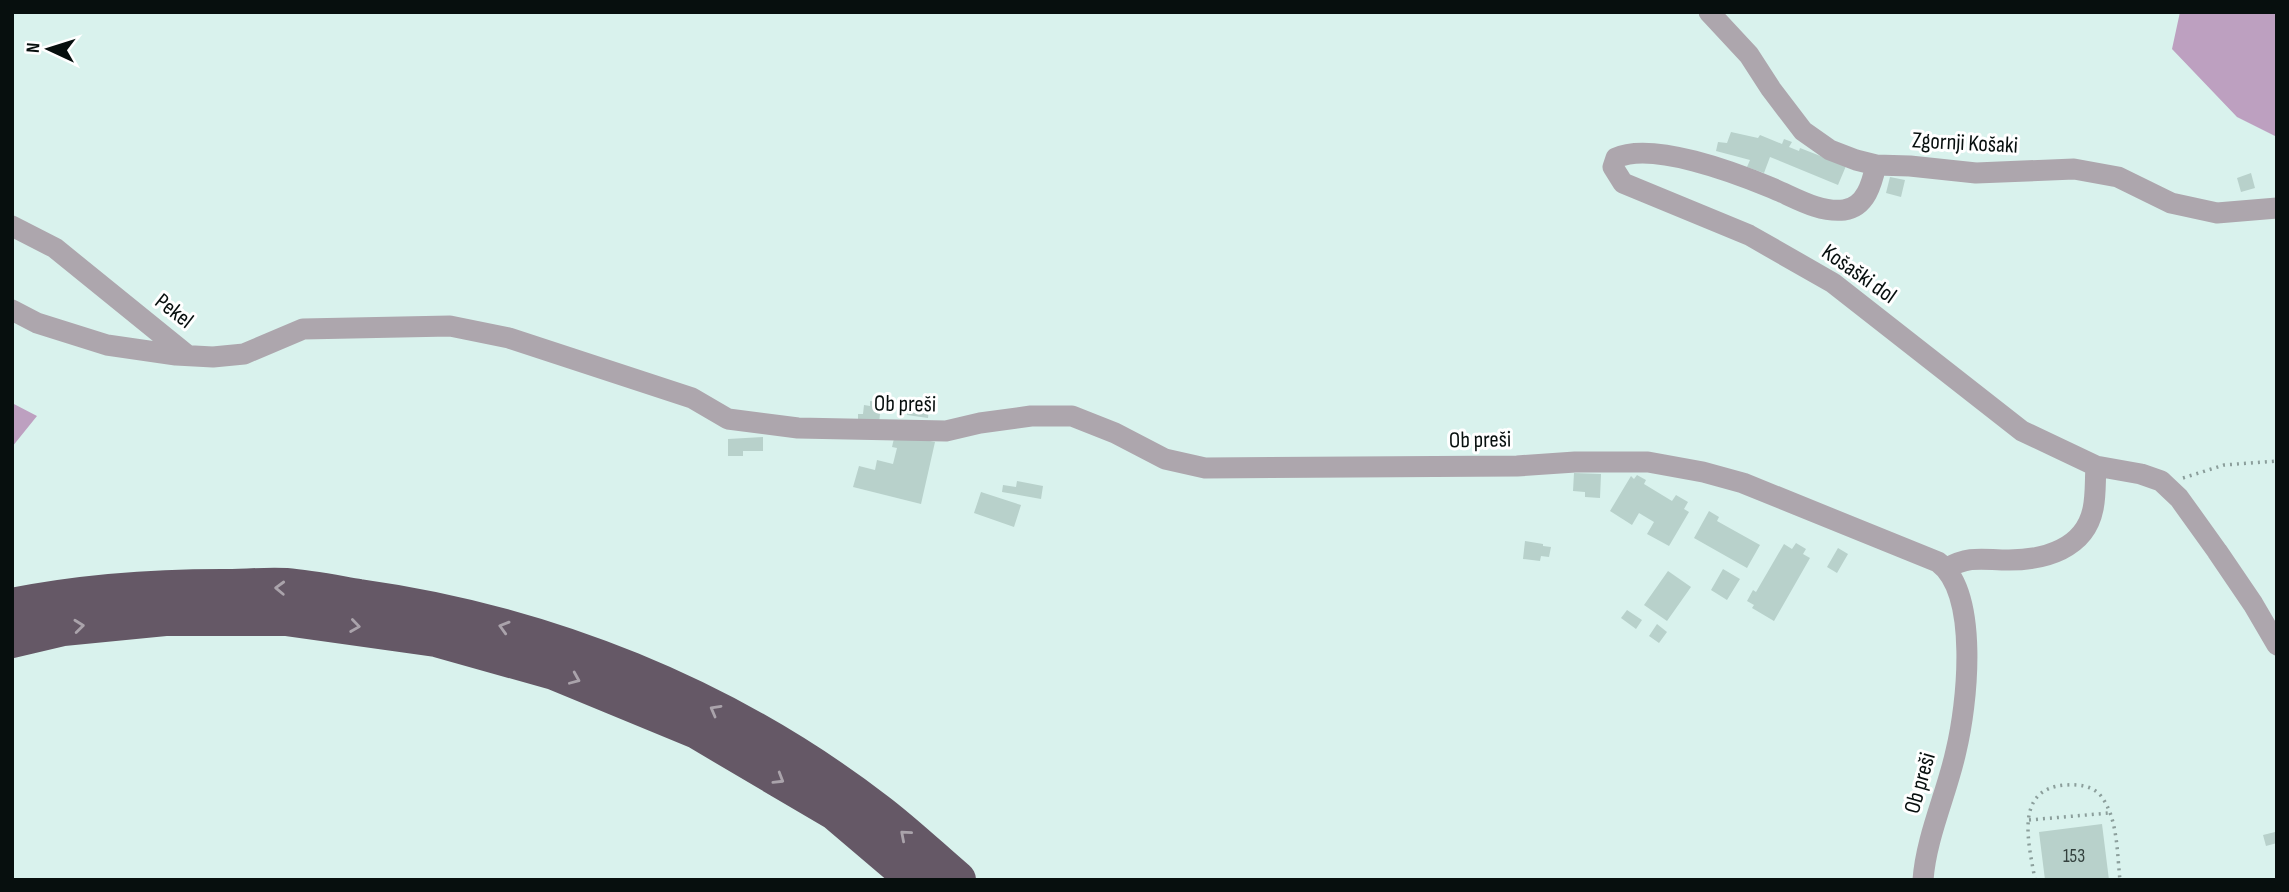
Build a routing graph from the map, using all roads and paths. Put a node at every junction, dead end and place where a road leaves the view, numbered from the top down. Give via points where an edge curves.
1 (1709, 12) edge
2 (1876, 165) junction
3 (2277, 208) edge
4 (12, 226) edge
5 (12, 310) edge
6 (188, 356) junction
7 (2277, 461) edge
8 (2096, 466) junction
9 (2165, 484) junction
10 (1947, 568) junction
11 (12, 607) edge
12 (12, 639) edge
13 (2277, 646) edge
14 (2109, 813) junction
15 (2029, 820) junction
16 (916, 880) edge
17 (957, 880) edge
18 (1923, 880) edge
19 (2035, 880) edge
20 (2120, 880) edge

1 - 2 street, Zgornji Košaki via 1749,55 1803,131 1830,150
2 - 3 street, Zgornji Košaki via 1976,173 2074,169 2118,177 2171,203 2217,214
2 - 8 street, Košaški dol via 1863,200 1845,210 1815,207 1749,179 1656,154 1628,152 1616,158 1613,167 1623,183 1749,235 1833,283 2022,431
4 - 6 street, Pekel via 55,248
5 - 6 street, Pekel via 37,323 107,345
6 - 10 street, Ob preši via 244,354 303,330 450,326 509,338 692,398 728,419 798,428 946,431 1031,416 1072,416 1165,459 1205,468 1648,462 1743,483
7 - 9 path via 2224,465
8 - 9 street, Košaški dol via 2141,474
8 - 10 street via 2093,511 2084,531 2069,546 2032,559 1963,559
9 - 13 street, Košaški dol via 2217,551
10 - 18 street, Ob preši via 1960,594 1967,670 1957,750
17 -> 11 highway via 877,811 803,761 710,707 564,644 413,606 286,587 163,588 59,597
12 -> 16 highway via 63,628 165,617 286,617 436,638 554,671 696,730 836,812
14 - 15 path
14 - 15 path via 2101,796 2088,786 2066,785 2043,790 2032,804
14 - 20 path
15 - 19 path

